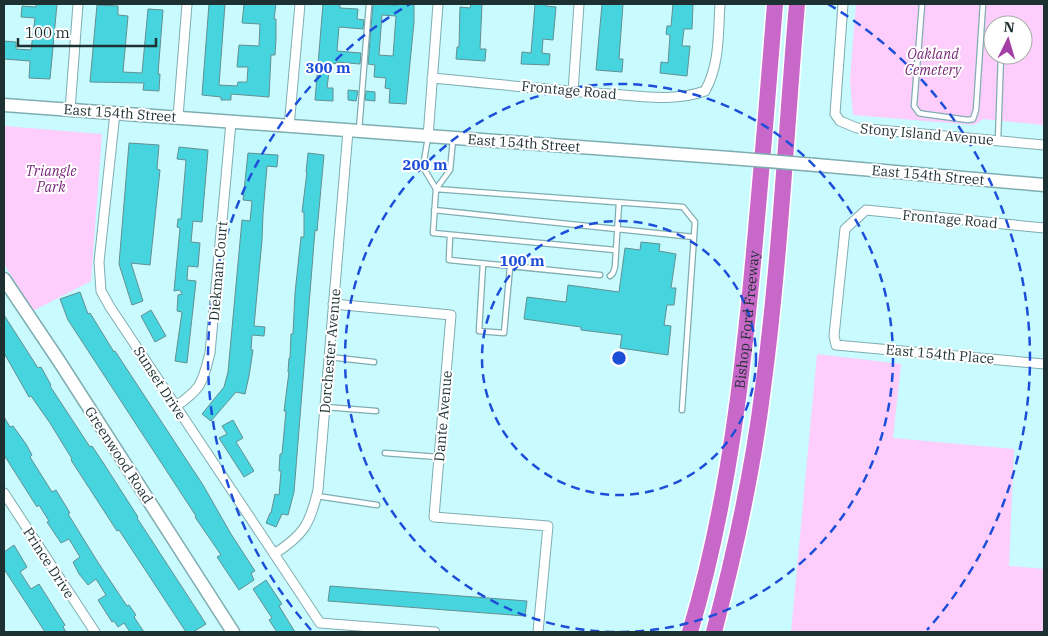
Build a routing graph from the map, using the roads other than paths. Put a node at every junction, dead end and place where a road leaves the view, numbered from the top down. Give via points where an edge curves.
1 (78, 4) edge
2 (187, 4) edge
3 (300, 4) edge
4 (369, 4) edge
5 (438, 4) edge
6 (580, 4) edge
7 (720, 4) edge
8 (775, 4) edge
9 (797, 4) edge
10 (843, 4) edge
11 (922, 4) edge
12 (983, 4) edge
13 (1001, 65) edge
14 (432, 78) junction
15 (573, 92) junction
16 (4, 105) edge
17 (70, 110) junction
18 (115, 113) junction
19 (178, 117) junction
20 (231, 122) junction
21 (290, 127) junction
22 (354, 131) junction
23 (428, 136) junction
24 (453, 138) junction
25 (998, 140) junction
26 (1044, 145) edge
27 (1044, 185) edge
28 (436, 189) junction
29 (618, 202) junction
30 (434, 210) junction
31 (1044, 228) edge
32 (616, 229) junction
33 (450, 235) junction
34 (694, 237) junction
35 (615, 250) junction
36 (482, 264) junction
37 (510, 267) junction
38 (600, 275) dead end
39 (610, 276) dead end
40 (4, 279) edge
41 (334, 304) junction
42 (836, 345) joint
43 (329, 357) junction
44 (374, 362) dead end
45 (1044, 364) edge
46 (176, 407) junction
47 (325, 407) junction
48 (682, 410) dead end
49 (376, 411) dead end
50 (385, 452) dead end
51 (439, 458) junction
52 (4, 493) edge
53 (316, 496) junction
54 (377, 505) dead end
55 (274, 554) junction
56 (95, 632) edge
57 (232, 632) edge
58 (435, 632) edge
59 (538, 632) edge
60 (690, 632) edge
61 (714, 632) edge

1 - 17 street
2 - 19 street
3 - 21 street
4 - 22 lane
5 - 14 street
6 - 15 street
7 - 15 street, Frontage Road via 717,57 705,91 671,98
8 - 60 highway, Bishop Ford Freeway via 740,384 709,560
9 - 61 highway, Bishop Ford Freeway via 763,389 744,507
10 - 25 street, Stony Island Avenue via 834,114 840,121 856,128
11 - 12 lane via 914,106 919,113 968,120 973,119 976,110
13 - 25 lane
14 - 15 street, Frontage Road
14 - 23 street
16 - 17 street, East 154th Street
17 - 18 street, East 154th Street
18 - 19 street, East 154th Street
18 - 46 street, Sunset Drive via 99,262 101,291
19 - 20 street, East 154th Street
20 - 21 street, East 154th Street
20 - 46 street, Diekman Court via 210,353 203,380 193,395
21 - 22 street, East 154th Street
22 - 23 street, East 154th Street
22 - 41 street, Dorchester Avenue
23 - 24 street, East 154th Street
23 - 28 lane via 423,167
24 - 27 street, East 154th Street, bridge
24 - 28 lane via 450,170
25 - 26 street, Stony Island Avenue
28 - 29 lane
28 - 30 lane
29 - 32 lane
29 - 34 lane via 683,206 695,222
30 - 32 lane
30 - 33 lane via 433,233
31 - 42 street, Frontage Road via 866,210 845,229 834,336
32 - 34 lane
32 - 35 lane
33 - 35 lane
33 - 36 lane via 449,260
34 - 48 lane
35 - 39 lane via 615,267
36 - 37 lane
36 - 37 lane via 479,331 504,333
37 - 38 lane
40 - 57 street, Greenwood Road
41 - 43 street, Dorchester Avenue
41 - 51 street, Dante Avenue via 451,314
42 - 45 street, East 154th Place
43 - 44 lane
43 - 47 street, Dorchester Avenue
46 - 55 street, Sunset Drive
47 - 49 lane
47 - 53 street, Dorchester Avenue
50 - 51 lane
51 - 59 street, Dante Avenue via 434,517 548,526
52 - 56 street, Prince Drive
53 - 54 lane
53 - 55 street, Dorchester Avenue via 309,522 293,542
55 - 58 street, Sunset Drive via 320,623

